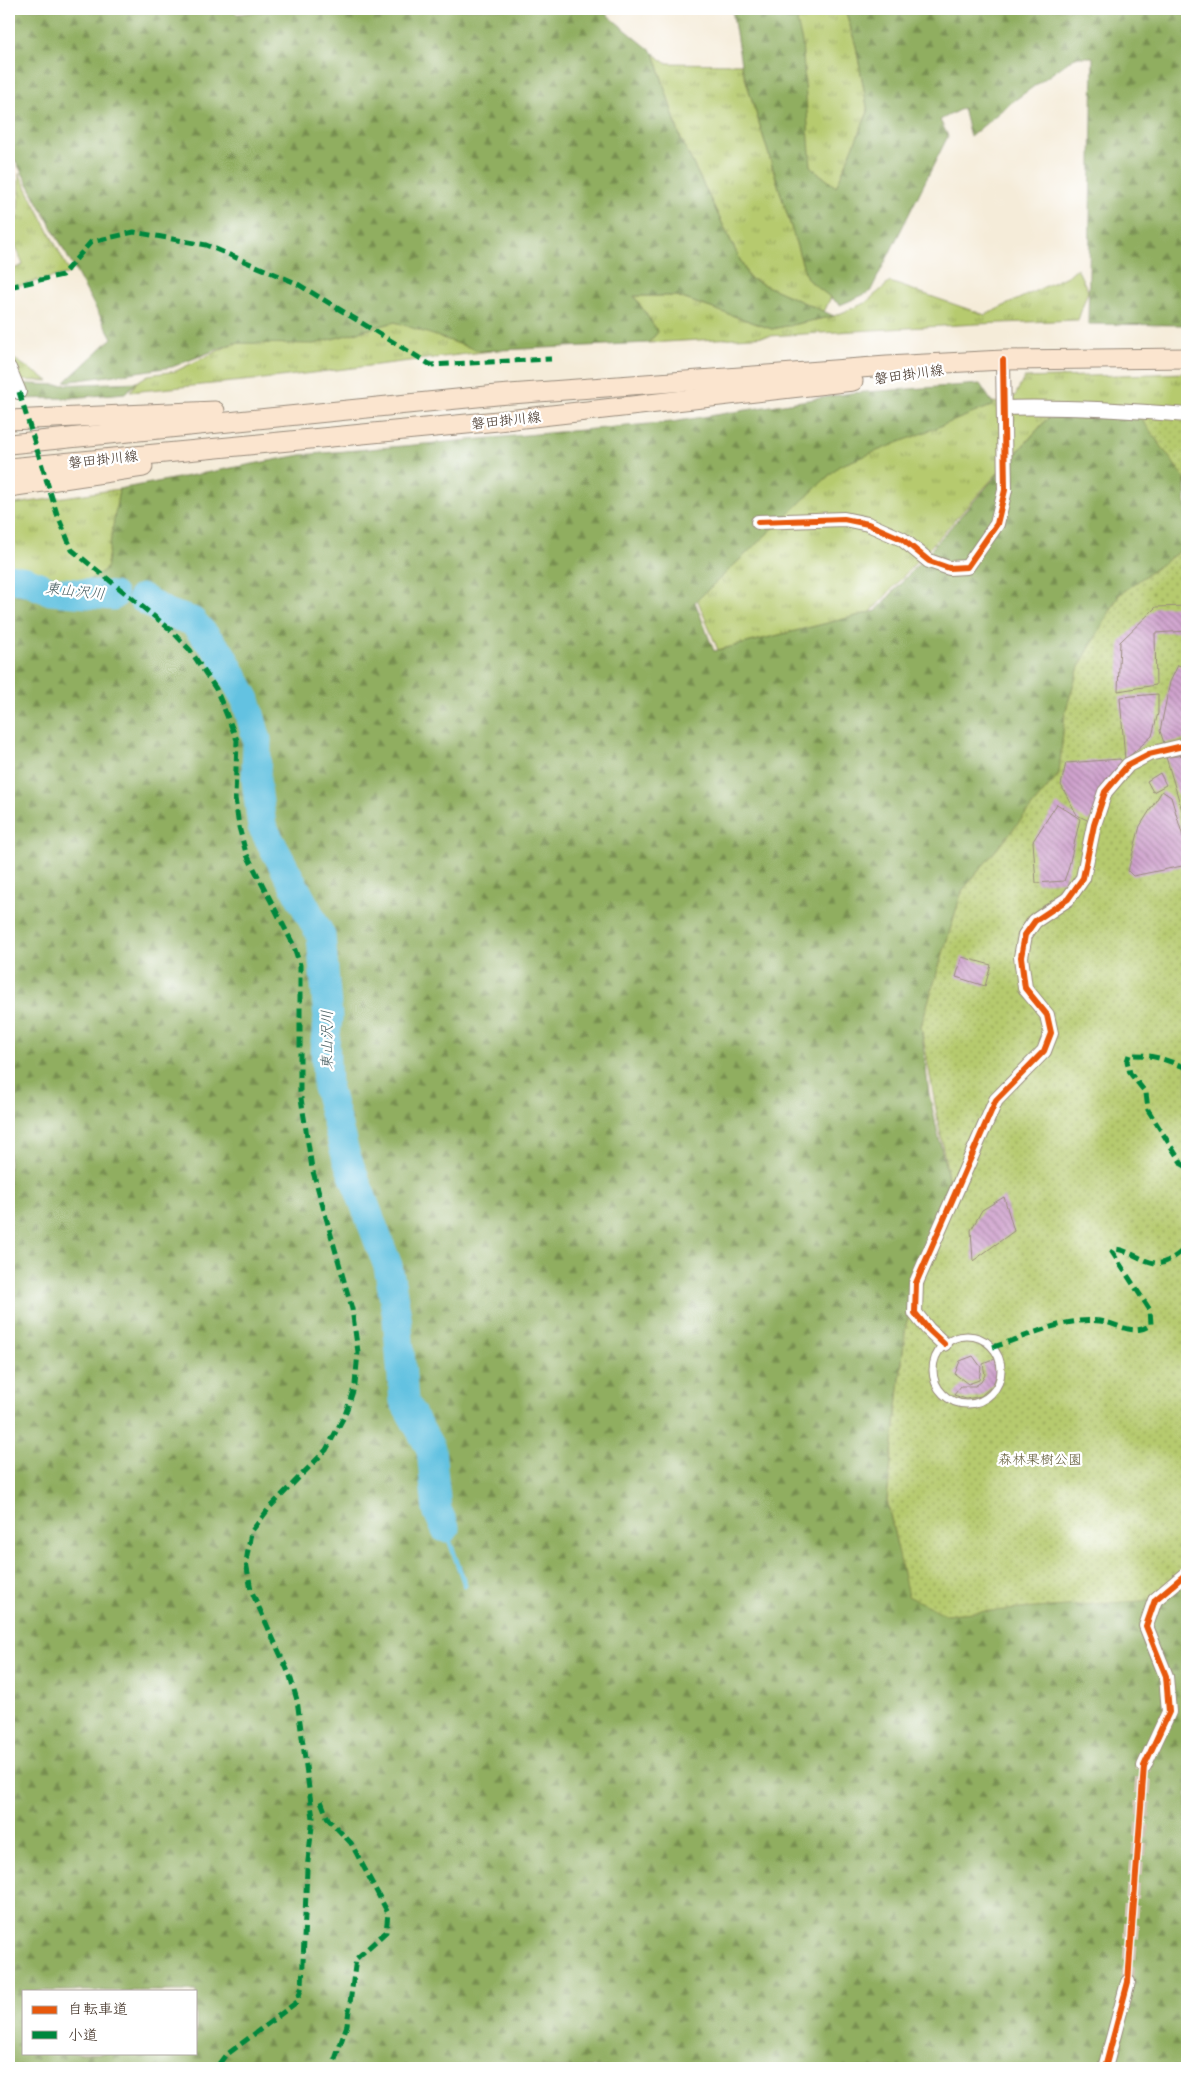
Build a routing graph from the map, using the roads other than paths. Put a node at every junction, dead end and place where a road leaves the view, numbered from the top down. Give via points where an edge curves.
1 (1187, 358) edge
2 (1002, 360) junction
3 (9, 368) edge
4 (19, 392) dead end
5 (497, 395) junction
6 (1004, 408) junction
7 (1187, 415) edge
8 (9, 420) edge
9 (294, 440) junction
10 (9, 444) edge
11 (9, 468) edge
12 (9, 487) edge
13 (758, 522) dead end
14 (1187, 745) edge
15 (944, 1344) junction
16 (1187, 1573) edge
17 (1144, 1766) tunnel mouth
18 (1128, 1982) tunnel mouth
19 (1105, 2068) edge

1 - 2 main road, 磐田掛川線
2 - 5 main road, 磐田掛川線
2 - 6 street
2 - 9 main road, 磐田掛川線 via 889,377 498,421
3 - 4 street
5 - 8 main road via 399,395 142,416
5 - 10 main road, 磐田掛川線
6 - 7 street via 1105,408
6 - 13 street via 1005,490 998,524 967,567 948,568 929,561 902,539 852,520 821,518
9 - 11 main road, 磐田掛川線
9 - 12 main road via 179,462
14 - 15 street via 1149,754 1128,766 1111,785 1094,825 1083,878 1068,899 1034,921 1025,935 1022,957 1025,988 1047,1015 1050,1033 1044,1052 996,1100 916,1283 915,1313
15 - 15 lane via 932,1367 934,1380 941,1392 964,1404 977,1402 989,1395 1001,1372 993,1347 982,1339 969,1336 956,1337
16 - 17 street via 1156,1600 1146,1626 1166,1676 1169,1712
18 - 19 street

